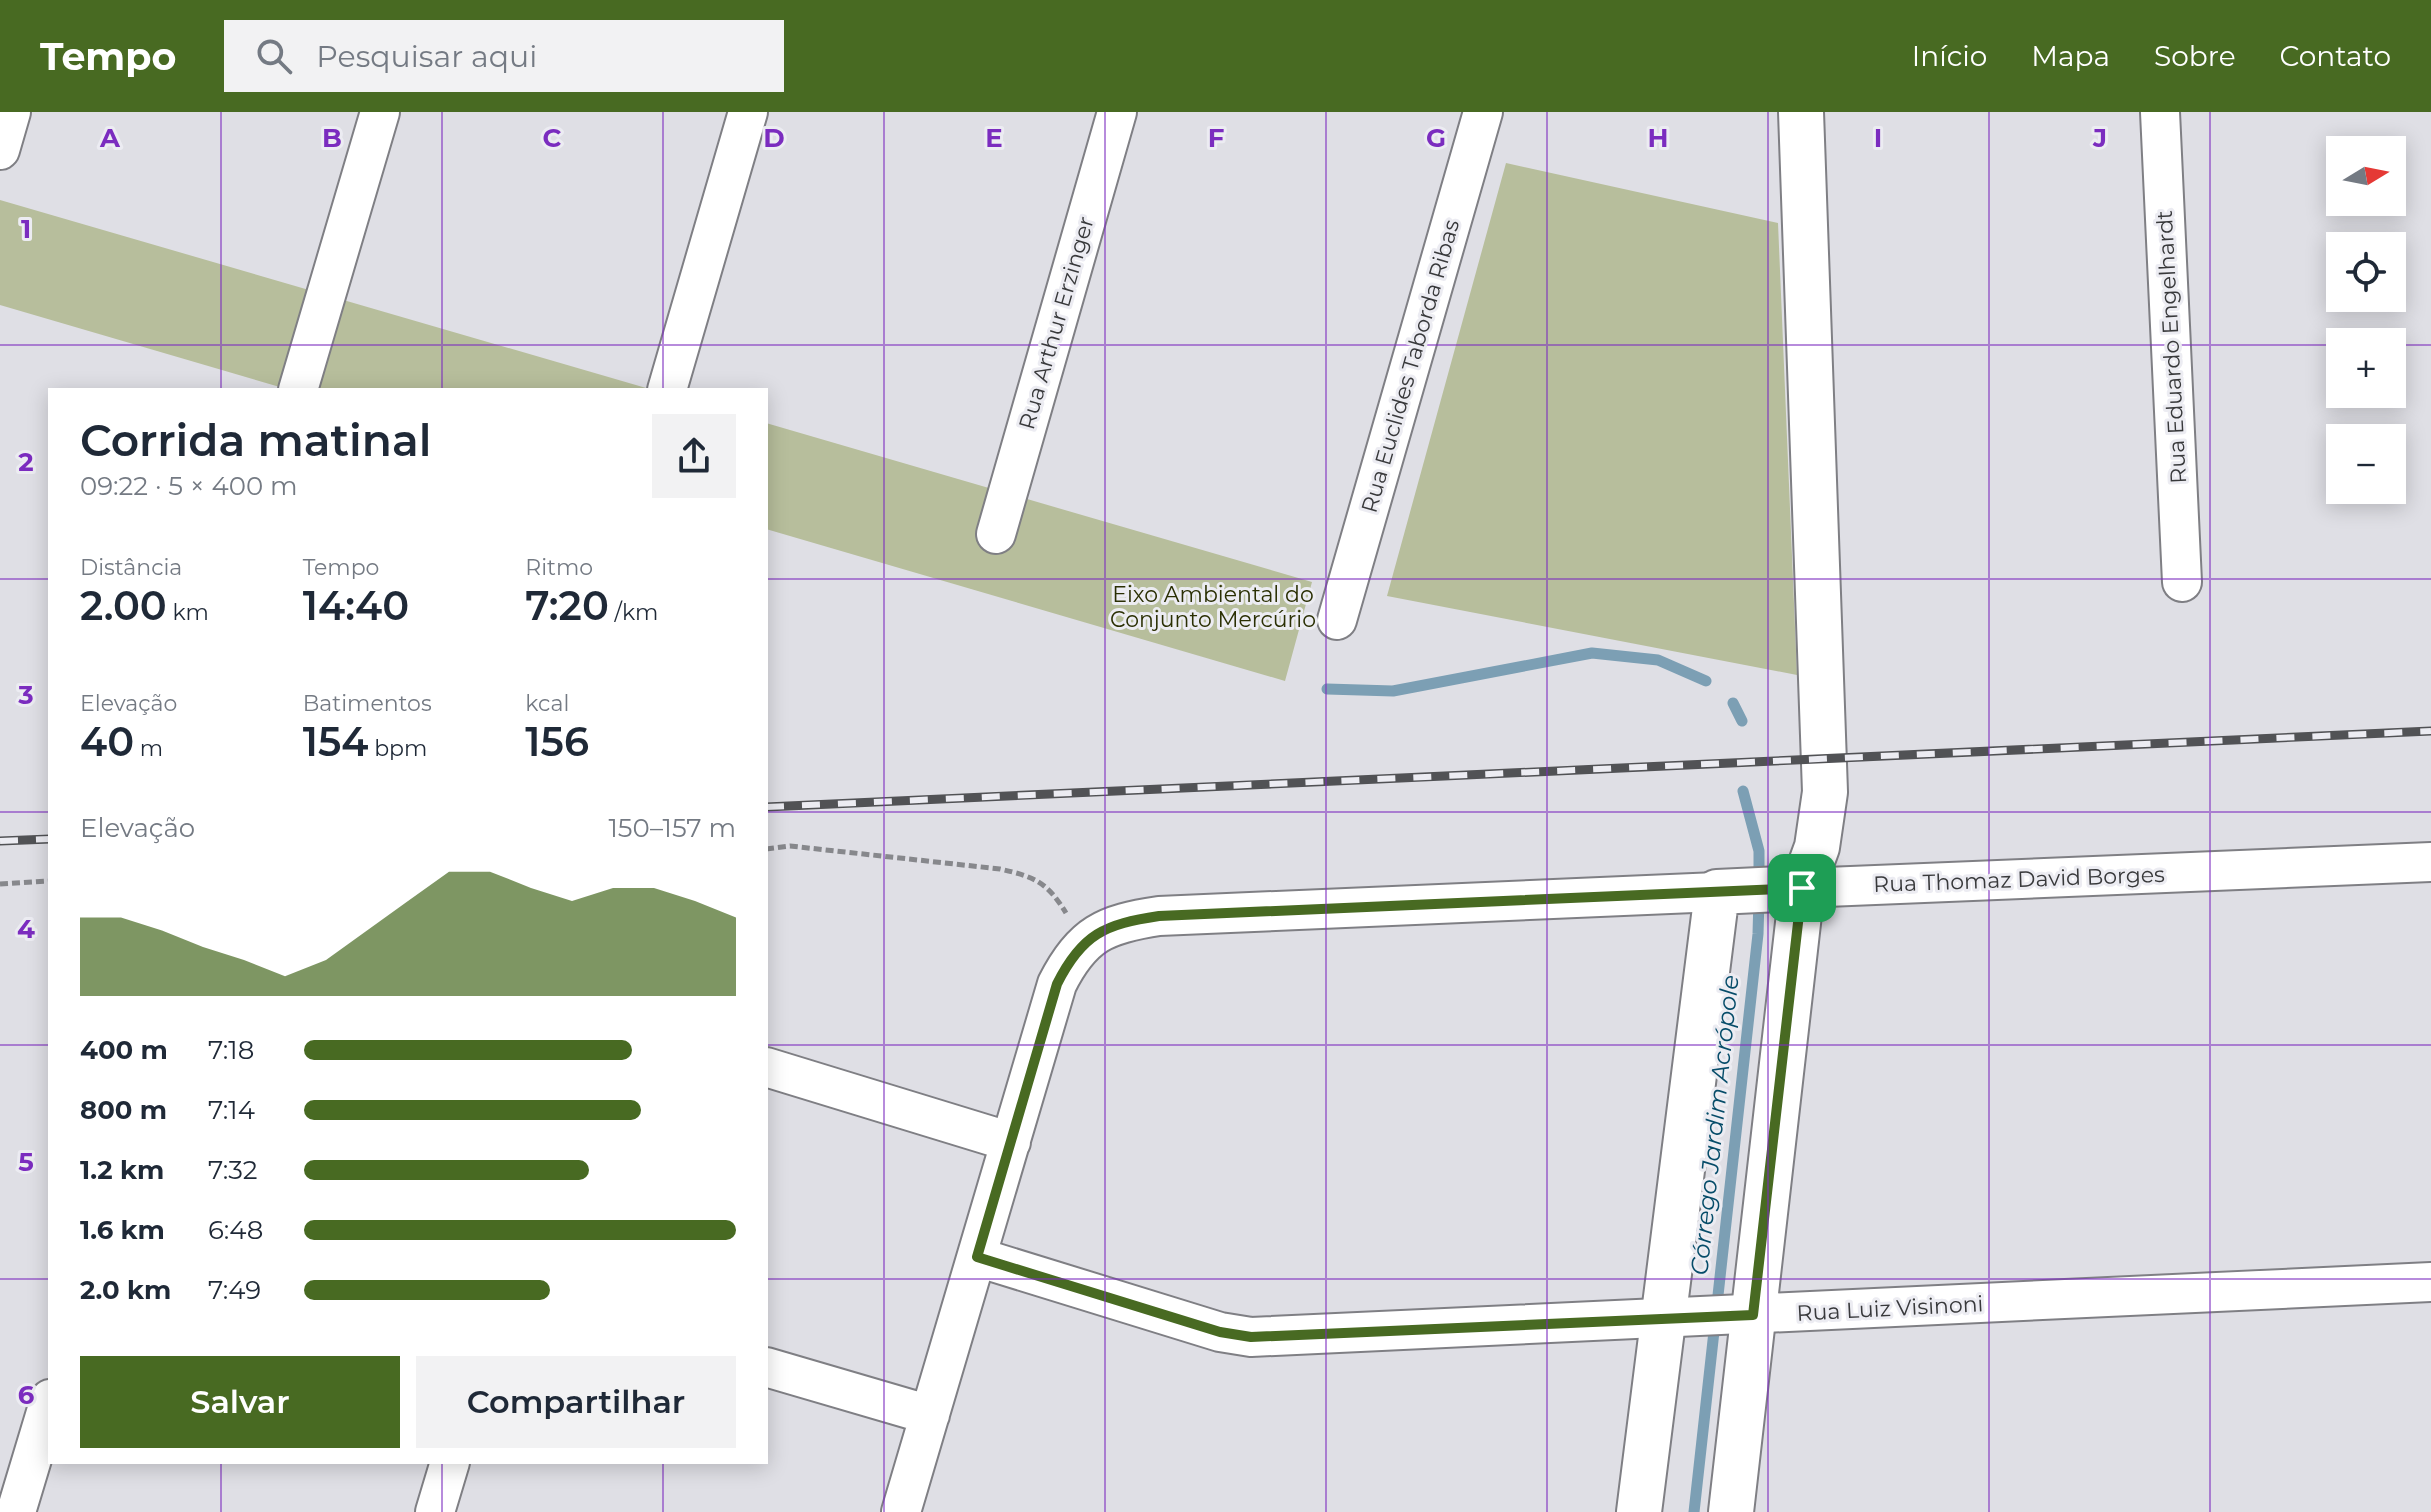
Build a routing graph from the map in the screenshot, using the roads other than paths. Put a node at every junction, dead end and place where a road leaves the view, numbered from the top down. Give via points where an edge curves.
1 (11, 112) edge
2 (380, 112) edge
3 (748, 112) edge
4 (1117, 112) edge
5 (1483, 112) edge
6 (1801, 112) edge
7 (2160, 112) edge
8 (0, 150) edge
9 (299, 388) edge
10 (668, 388) edge
11 (996, 534) dead end
12 (2182, 582) dead end
13 (1337, 620) dead end
14 (2431, 862) edge
15 (1802, 888) junction
16 (1717, 892) junction
17 (768, 1068) edge
18 (1011, 1142) junction
19 (977, 1257) junction
20 (2431, 1282) edge
21 (1753, 1315) junction
22 (1664, 1319) junction
23 (768, 1368) edge
24 (48, 1406) edge
25 (930, 1415) junction
26 (449, 1464) edge
27 (16, 1512) edge
28 (435, 1512) edge
29 (901, 1512) edge
30 (1639, 1512) edge
31 (1731, 1512) edge

1 - 8 street
2 - 9 street
3 - 10 street
4 - 11 street, Rua Arthur Erzinger
5 - 13 street, Rua Euclides Taborda Ribas
6 - 15 street via 1825,759 1817,847
7 - 12 street, Rua Eduardo Engelhardt
14 - 15 street, Rua Thomaz David Borges
15 - 16 street, Rua Thomaz David Borges
15 - 21 street
16 - 18 street, Rua Thomaz David Borges via 1128,920 1084,942 1069,960 1057,984
16 - 22 street
17 - 18 street
18 - 19 street
19 - 22 street, Rua Luiz Visinoni via 1251,1337
19 - 25 street
20 - 21 street, Rua Luiz Visinoni
21 - 22 street, Rua Luiz Visinoni
21 - 31 street
22 - 30 street
23 - 25 street
24 - 27 street
25 - 29 street
26 - 28 street

